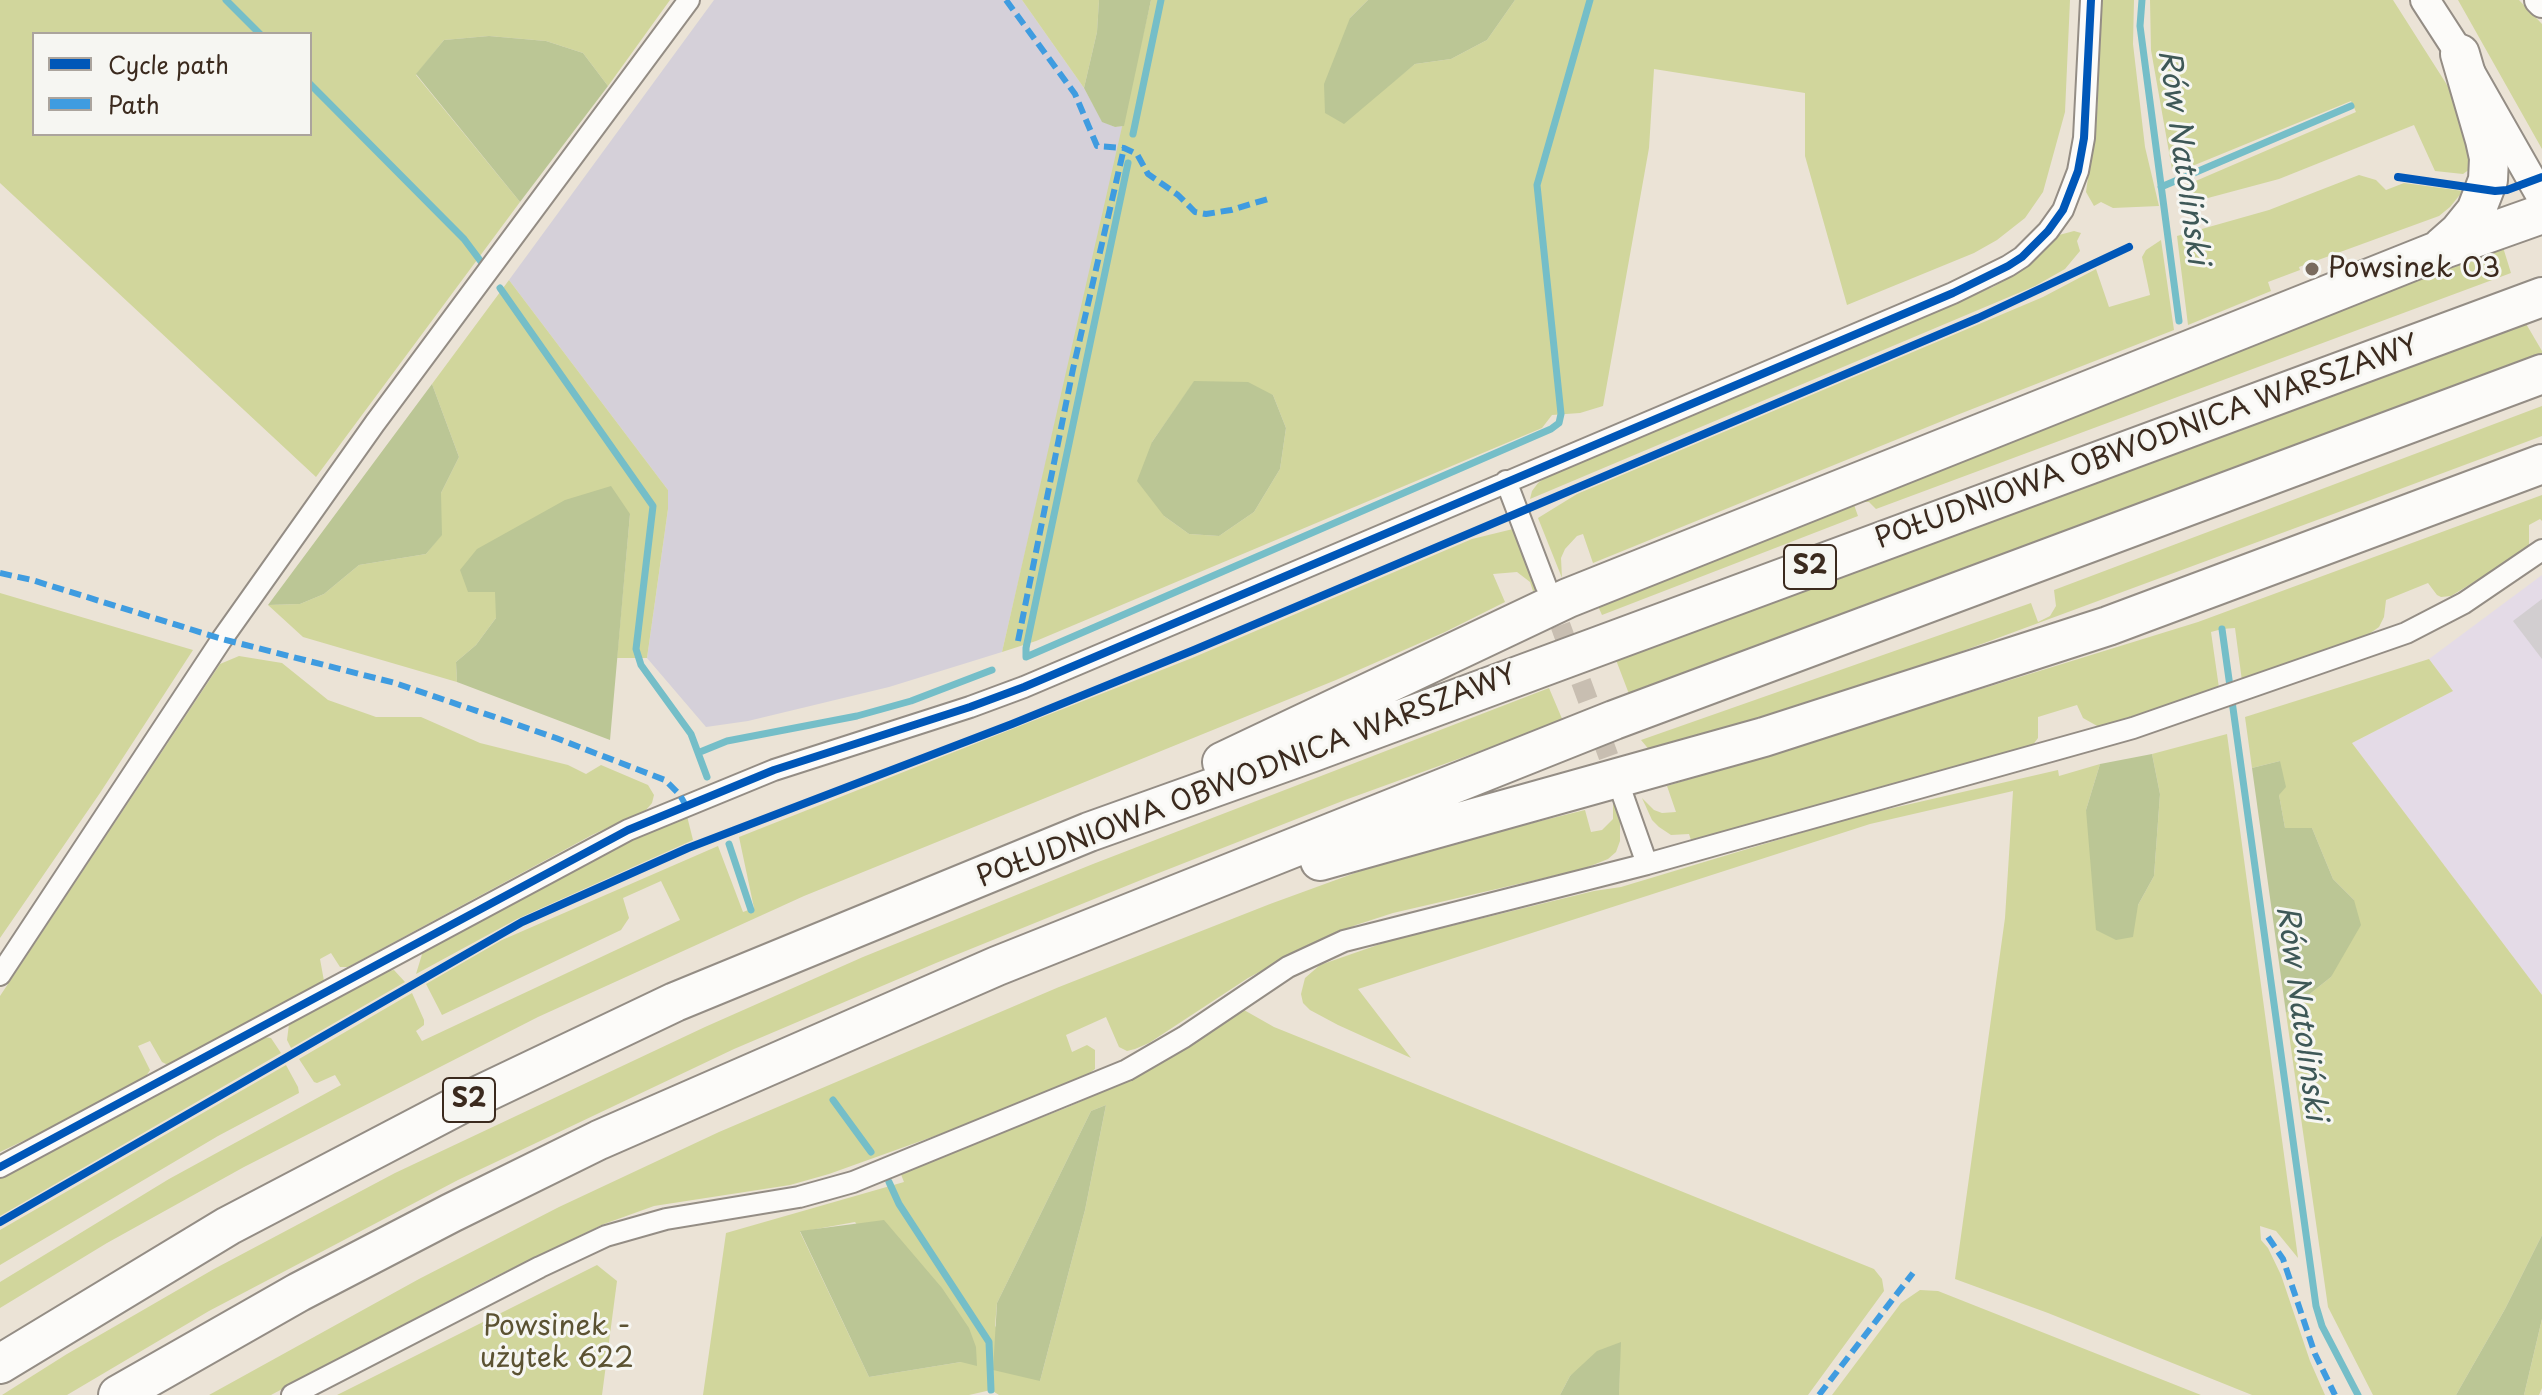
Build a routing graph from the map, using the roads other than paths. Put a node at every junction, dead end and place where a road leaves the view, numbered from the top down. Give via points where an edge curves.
1 (689, 0) edge
2 (2091, 0) edge
3 (2425, 0) edge
4 (2460, 54) junction
5 (2542, 198) edge
6 (2542, 214) edge
7 (2435, 252) junction
8 (2536, 299) edge
9 (2542, 374) edge
10 (2542, 464) edge
11 (1506, 481) junction
12 (2542, 550) edge
13 (1546, 586) tunnel mouth
14 (1623, 796) tunnel mouth
15 (1089, 832) junction
16 (1647, 864) junction
17 (1147, 906) junction
18 (0, 975) edge
19 (0, 1167) edge
20 (0, 1364) edge
21 (118, 1395) edge
22 (292, 1395) edge

1 - 18 street via 222,639
2 - 11 street via 2078,171 2063,210 2022,257 1953,293
3 - 4 main road
4 - 5 main road
4 - 7 highway via 2485,140 2488,180 2476,211
6 - 7 highway
7 - 15 highway via 1568,598 1219,764
8 - 15 highway, POŁUDNIOWA OBWODNICA WARSZAWY / S2
9 - 17 highway via 1614,720
10 - 17 highway via 2108,626 1807,723
11 - 13 street
11 - 19 street via 1024,687 774,770 628,830
12 - 16 street via 2464,603 2406,633 2133,728
14 - 16 street
15 - 20 highway, POŁUDNIOWA OBWODNICA WARSZAWY / S2 via 675,1002 474,1098 228,1226
16 - 22 street via 1344,941 1288,967 1127,1070 853,1182 606,1236
17 - 21 highway via 881,1015 599,1140 299,1292

